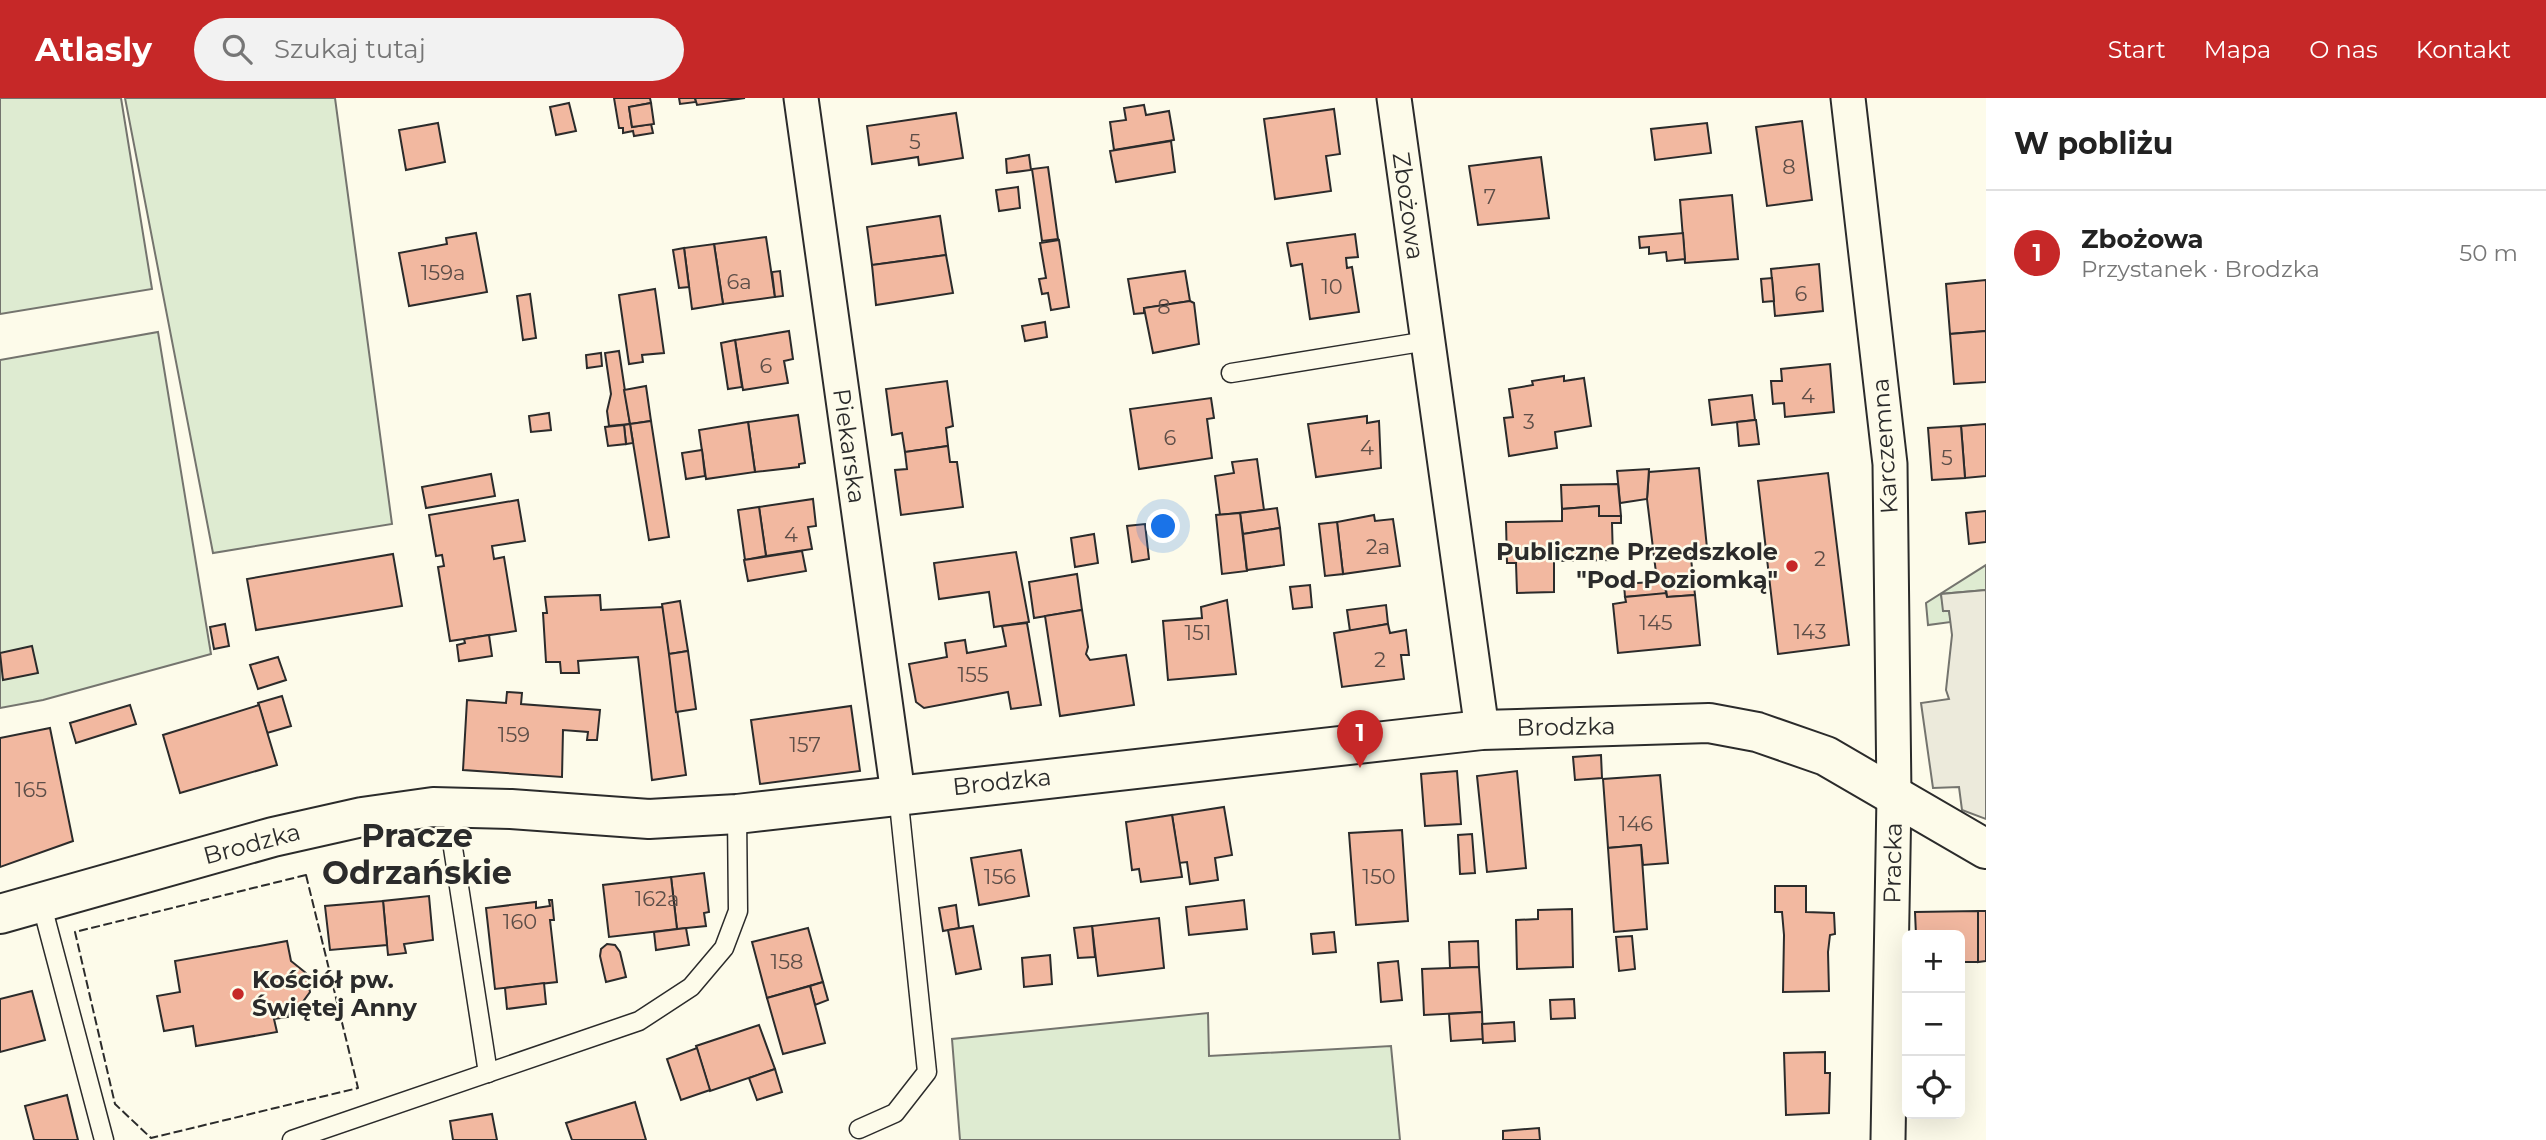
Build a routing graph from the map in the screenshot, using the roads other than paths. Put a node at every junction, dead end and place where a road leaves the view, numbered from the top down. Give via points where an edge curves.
1 (801, 98) edge
2 (1394, 98) edge
3 (1848, 98) edge
4 (1427, 341) junction
5 (1231, 373) dead end
6 (1482, 730) junction
7 (898, 794) junction
8 (1894, 796) junction
9 (454, 807) junction
10 (737, 814) junction
11 (1986, 849) edge
12 (41, 902) junction
13 (0, 914) edge
14 (488, 1073) junction
15 (859, 1129) dead end
16 (104, 1140) edge
17 (292, 1140) edge
18 (1888, 1140) edge

1 - 7 street, Piekarska
2 - 4 street, Zbożowa
3 - 8 street, Karczemna via 1889,464
4 - 5 lane
4 - 6 street, Zbożowa
6 - 7 street, Brodzka
6 - 8 street, Brodzka via 1709,723 1796,743 1857,772
7 - 10 street, Brodzka
7 - 15 lane via 928,1072 895,1113
8 - 11 street, Brodzka
8 - 18 street, Pracka
9 - 10 street, Brodzka via 649,818
9 - 12 street, Brodzka via 362,817 273,837
9 - 14 lane via 453,848
10 - 14 lane via 738,911 724,948 691,987 639,1021
12 - 13 street, Brodzka
12 - 16 lane
14 - 17 lane

